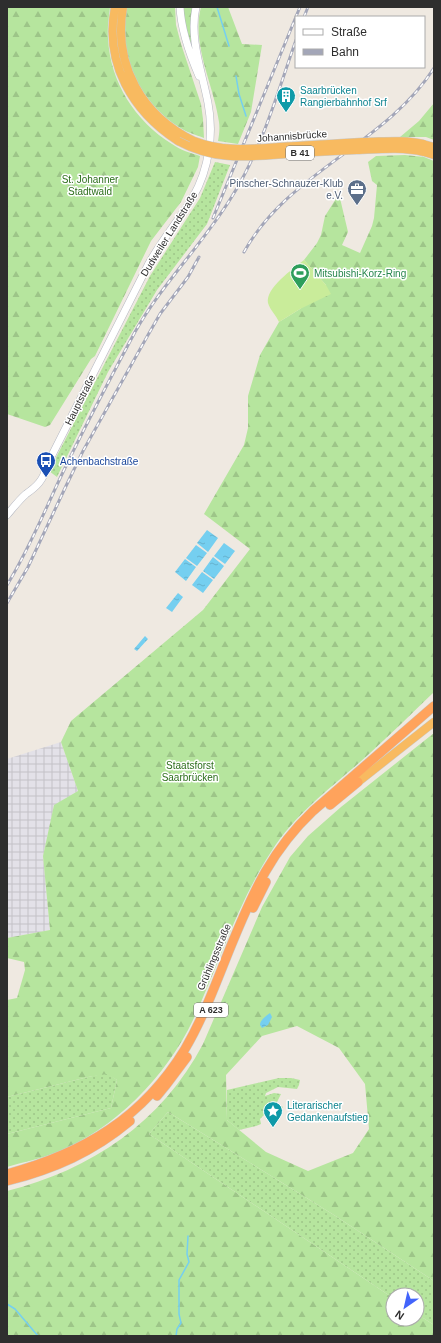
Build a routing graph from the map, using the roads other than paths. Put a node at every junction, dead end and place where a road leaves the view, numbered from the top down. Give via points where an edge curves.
1 (115, 7) edge
2 (123, 7) edge
3 (180, 7) edge
4 (196, 7) edge
5 (204, 85) junction
6 (434, 147) edge
7 (423, 148) junction
8 (434, 155) edge
9 (114, 332) joint
10 (7, 515) edge
11 (434, 700) edge
12 (434, 706) edge
13 (433, 723) edge
14 (403, 733) junction
15 (358, 782) joint
16 (7, 1174) edge
17 (7, 1182) edge

1 - 7 highway, Johannisbrücke / B 41, bridge via 114,48 125,84 145,114 162,131 187,146 208,153 237,157
2 - 7 highway, Johannisbrücke / B 41, bridge via 121,15 124,58 135,87 148,106 168,126 198,142 237,150 401,141
3 - 5 main road, Dudweiler Landstraße via 188,47
4 - 5 main road, Dudweiler Landstraße via 194,35
5 - 9 main road, Dudweiler Landstraße via 208,101 210,146 203,174 193,196 156,252
6 - 7 highway, B 41
7 - 8 highway, B 41
9 - 10 main road, Hauptstraße via 46,468
11 - 14 highway
12 - 14 highway, Grühlingsstraße
13 - 15 highway, A 623
14 - 16 highway, Grühlingsstraße / A 623 via 305,819 280,848 254,891 194,1032 174,1064 150,1094 118,1124 87,1144 51,1161
15 - 17 highway, A 623 via 310,822 278,861 252,911 199,1035 179,1069 166,1085 135,1117 108,1139 54,1167

